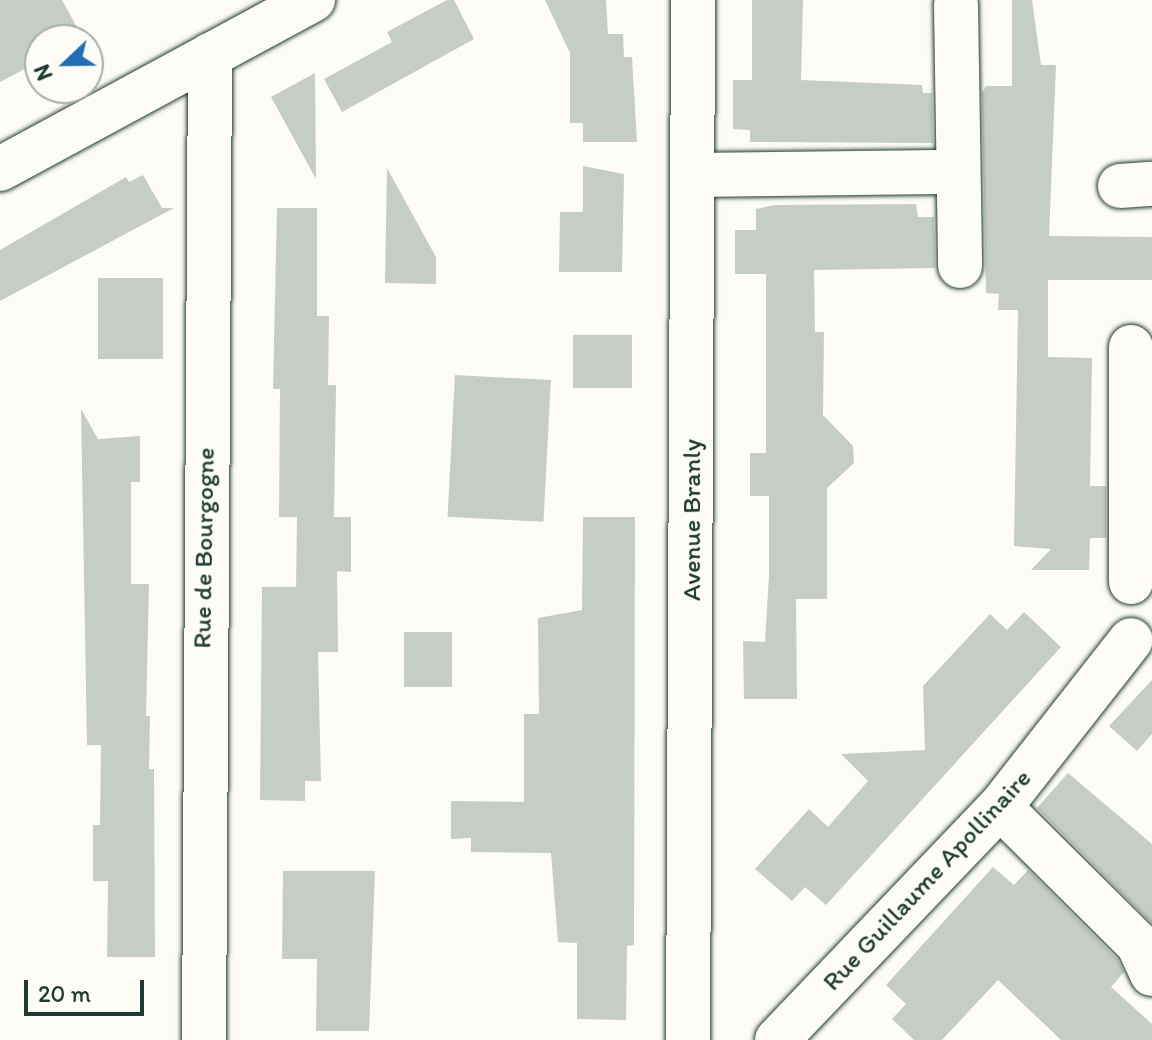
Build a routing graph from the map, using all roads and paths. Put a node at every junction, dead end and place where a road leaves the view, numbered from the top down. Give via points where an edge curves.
1 (313, 0) edge
2 (693, 0) edge
3 (956, 4) dead end
4 (210, 55) junction
5 (0, 169) edge
6 (958, 172) junction
7 (694, 175) junction
8 (960, 266) dead end
9 (1131, 347) dead end
10 (1142, 582) edge
11 (1141, 641) edge
12 (1000, 807) junction
13 (1152, 974) edge
14 (204, 1040) edge
15 (688, 1040) edge
16 (777, 1040) edge

1 - 4 street
2 - 7 street, Avenue Branly
3 - 6 street
4 - 5 street
4 - 14 street, Rue de Bourgogne
6 - 7 street
6 - 8 street
7 - 15 street, Avenue Branly
9 - 10 street, Rue Guillaume Apollinaire
10 - 11 street, Rue Guillaume Apollinaire
11 - 12 street, Rue Guillaume Apollinaire
12 - 13 street via 1138,944
12 - 16 street, Rue Guillaume Apollinaire

